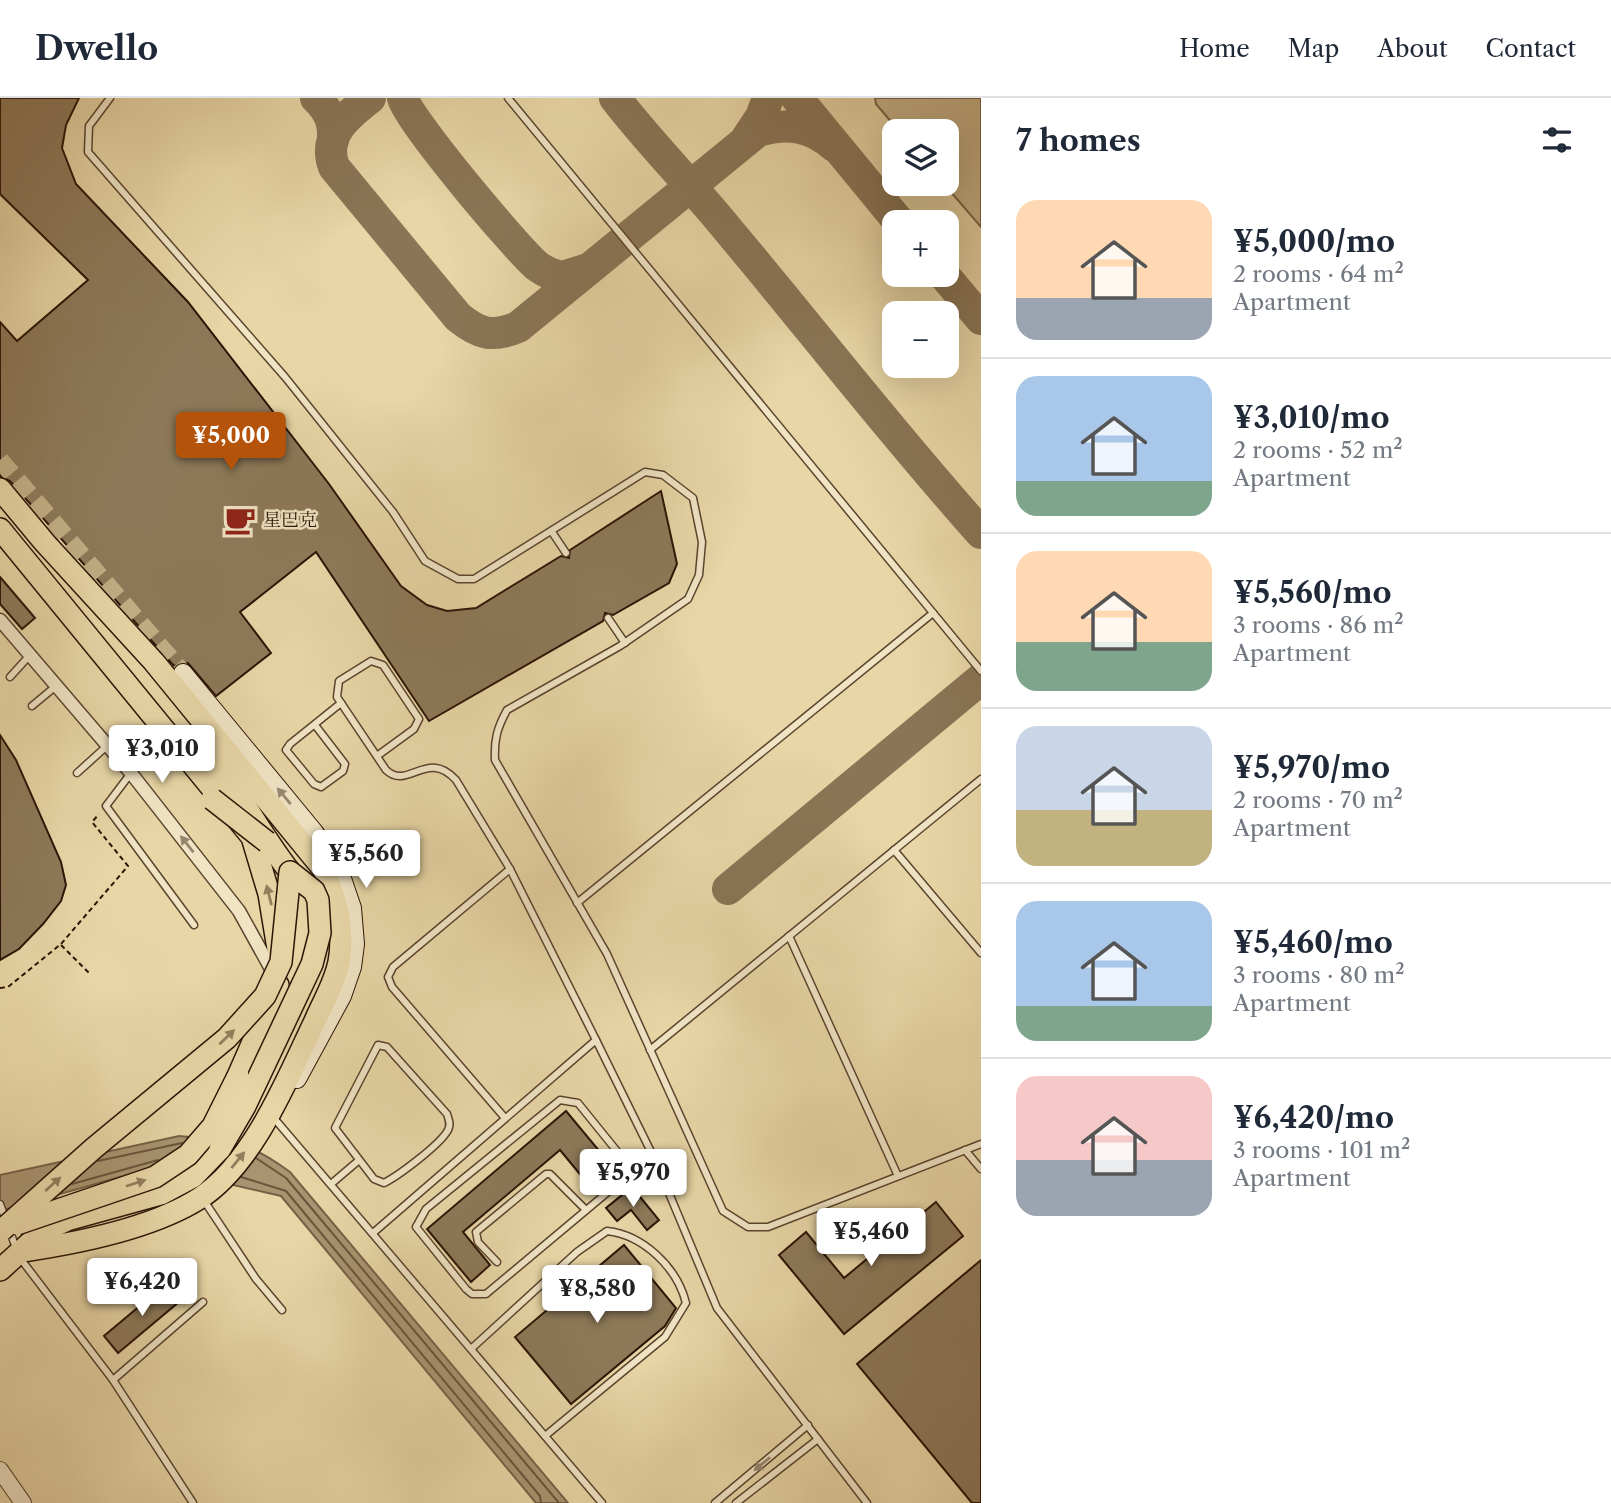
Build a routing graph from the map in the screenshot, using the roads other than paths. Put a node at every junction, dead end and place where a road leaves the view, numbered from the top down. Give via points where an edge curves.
1 (110, 98) edge
2 (508, 98) edge
3 (0, 489) edge
4 (0, 496) edge
5 (0, 529) edge
6 (552, 532) junction
7 (0, 547) edge
8 (566, 553) dead end
9 (933, 613) junction
10 (608, 618) dead end
11 (0, 620) edge
12 (625, 643) junction
13 (31, 654) junction
14 (981, 671) edge
15 (183, 673) tunnel mouth
16 (10, 677) dead end
17 (58, 685) junction
18 (341, 703) junction
19 (32, 706) dead end
20 (314, 725) junction
21 (108, 745) junction
22 (377, 756) junction
23 (77, 773) dead end
24 (131, 773) junction
25 (981, 779) edge
26 (260, 840) junction
27 (894, 850) junction
28 (510, 869) junction
29 (290, 872) junction
30 (577, 903) junction
31 (194, 925) dead end
32 (789, 936) junction
33 (981, 953) edge
34 (339, 957) junction
35 (279, 982) junction
36 (260, 1028) junction
37 (596, 1040) junction
38 (650, 1050) junction
39 (272, 1116) junction
40 (505, 1118) junction
41 (256, 1136) junction
42 (981, 1144) edge
43 (965, 1150) junction
44 (358, 1161) junction
45 (656, 1163) junction
46 (981, 1169) edge
47 (633, 1171) junction
48 (898, 1176) junction
49 (331, 1184) junction
50 (202, 1197) junction
51 (0, 1204) edge
52 (586, 1210) junction
53 (1, 1231) edge
54 (373, 1233) junction
55 (21, 1253) junction
56 (497, 1262) dead end
57 (0, 1270) edge
58 (203, 1302) dead end
59 (282, 1310) dead end
60 (471, 1349) junction
61 (113, 1380) junction
62 (808, 1425) junction
63 (545, 1436) junction
64 (818, 1438) junction
65 (0, 1470) edge
66 (23, 1503) edge
67 (194, 1503) edge
68 (602, 1503) edge
69 (715, 1503) edge
70 (736, 1503) edge
71 (867, 1503) edge

1 - 6 lane via 89,125 88,152 285,377 393,512 425,561 458,579 474,579
2 - 9 lane
3 - 34 main road via 154,662 324,870 338,904
4 - 26 main road via 205,745 237,790
5 - 26 main road
6 - 8 lane
6 - 12 lane via 645,472 663,475 693,498 702,542 699,575 688,599
7 - 26 main road, bridge via 212,799
9 - 14 lane
9 - 30 lane
10 - 12 lane
11 - 13 street
12 - 30 lane via 507,710 496,728 495,760
13 - 16 lane
13 - 17 street
39 -> 15 main road via 320,1041 342,996 355,944 352,908 338,867 314,832
17 - 19 lane
17 - 21 street
18 - 20 lane
18 - 22 lane
18 - 22 lane via 335,692 339,681 371,661 383,665 418,715 414,729
20 - 20 lane via 286,750 321,787 343,771 345,764
21 - 23 lane
21 - 24 street
22 - 28 lane via 396,778 431,766 450,773
24 - 31 lane via 106,806
35 -> 24 street via 239,911
25 - 27 lane
26 - 29 main road
26 - 34 main road via 308,902
35 -> 26 main road via 277,935
27 - 32 lane
27 - 33 lane
28 - 37 lane
28 - 40 lane via 393,967 388,977
53 -> 29 main road, bridge via 227,1038 265,996 281,962
29 - 55 main road, bridge via 314,891 320,933 312,964 220,1149 193,1177 161,1194 67,1220 42,1231
30 - 38 lane via 607,954
32 - 38 lane
32 - 48 lane
34 - 36 main road via 318,988 292,1014
34 - 41 main road via 331,987
35 - 36 main road
53 -> 36 main road, bridge via 52,1209 155,1177 188,1154 213,1126
37 - 40 lane
37 - 45 lane
38 - 48 lane via 723,1211 748,1227 768,1227
39 - 41 main road
39 - 49 lane
40 - 54 lane
50 -> 41 main road
42 - 43 lane
43 - 46 lane
43 - 48 lane
44 - 44 lane via 336,1133 335,1124 375,1047 383,1044 447,1115 449,1130 384,1183
44 - 49 lane
45 - 47 lane
45 - 62 lane via 716,1308
47 - 52 lane
47 - 52 lane via 578,1102 560,1100 426,1209 416,1227 466,1289 486,1294
49 - 54 lane
50 - 55 main road via 141,1223
50 - 59 lane
51 - 55 lane
52 - 56 lane via 546,1174 476,1232 478,1242
54 - 60 lane
55 - 57 main road
55 - 61 lane
58 - 61 lane
60 - 63 lane
60 - 63 lane via 577,1252 607,1231 626,1233 671,1270 686,1303 666,1337
61 - 67 lane
62 - 64 lane
62 -> 69 lane
63 - 68 lane
64 - 70 lane
64 - 71 lane
65 - 66 street

